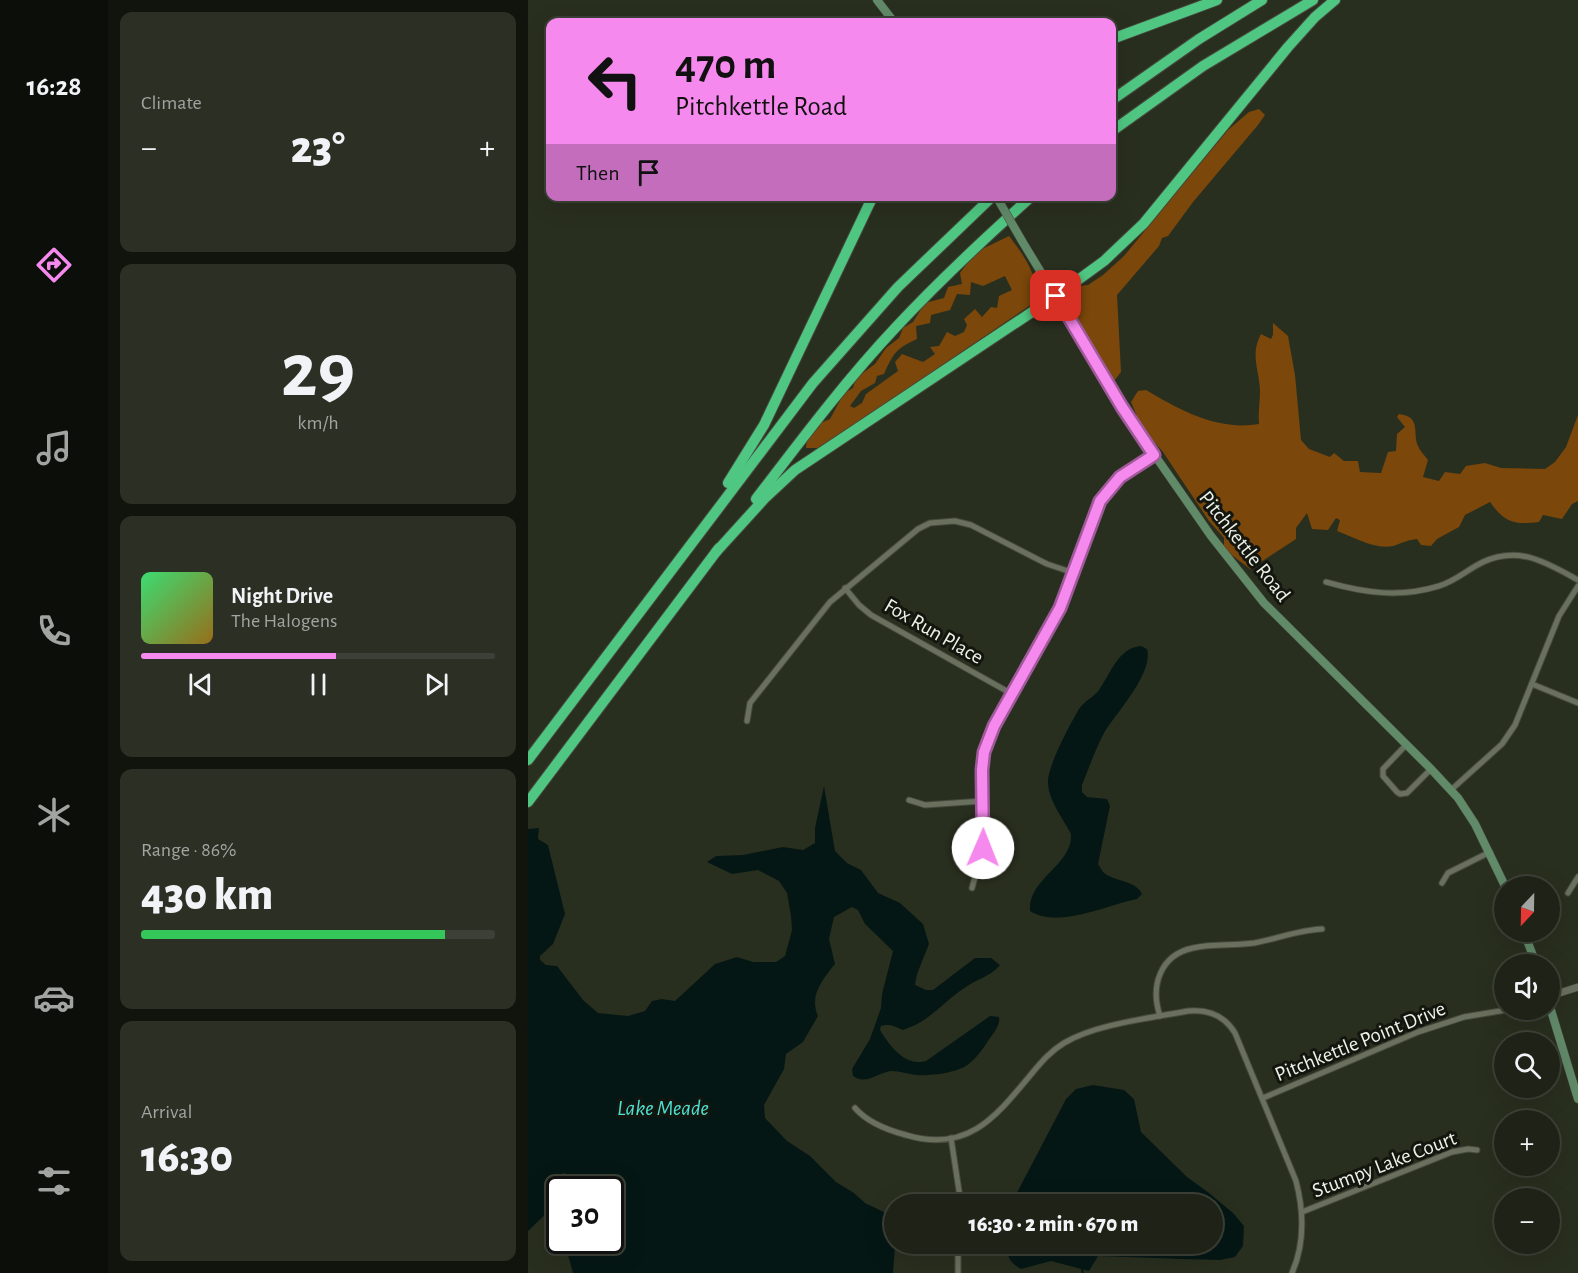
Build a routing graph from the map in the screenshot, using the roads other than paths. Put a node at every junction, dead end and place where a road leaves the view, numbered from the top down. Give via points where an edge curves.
1 (877, 0) edge
2 (1217, 0) edge
3 (1262, 0) edge
4 (1313, 0) edge
5 (1335, 0) edge
6 (891, 18) edge
7 (1116, 38) edge
8 (1116, 97) edge
9 (1116, 128) edge
10 (871, 201) edge
11 (989, 201) edge
12 (997, 201) edge
13 (1027, 201) edge
14 (1056, 296) junction
15 (1154, 455) junction
16 (693, 541) junction
17 (716, 552) junction
18 (1074, 573) junction
19 (1578, 580) edge
20 (1326, 582) dead end
21 (1578, 586) edge
22 (845, 588) junction
23 (1532, 684) junction
24 (1012, 694) junction
25 (1578, 703) edge
26 (747, 721) dead end
27 (1406, 745) junction
28 (528, 760) edge
29 (1431, 769) junction
30 (1451, 790) junction
31 (909, 800) dead end
32 (983, 801) junction
33 (528, 802) edge
34 (1490, 852) junction
35 (1501, 876) edge
36 (1578, 877) edge
37 (1442, 883) dead end
38 (972, 888) dead end
39 (1568, 893) dead end
40 (1322, 929) dead end
41 (1578, 987) edge
42 (1560, 993) edge
43 (1494, 1012) edge
44 (1160, 1016) junction
45 (1554, 1020) edge
46 (1263, 1098) junction
47 (1578, 1099) edge
48 (855, 1108) dead end
49 (951, 1138) junction
50 (1477, 1149) dead end
51 (959, 1194) edge
52 (1302, 1212) junction
53 (958, 1254) edge
54 (958, 1273) edge
55 (1292, 1273) edge

1 - 6 main road
2 - 7 highway
3 - 8 highway
4 - 9 highway via 1203,66
5 - 14 highway via 1299,35 1144,223 1104,261
10 - 16 highway via 764,425
11 - 16 highway via 922,263 842,348
12 - 14 main road, Pitchkettle Road, bridge
13 - 17 highway via 935,285 858,369
14 - 15 main road, Pitchkettle Road
14 - 17 highway via 795,470
15 - 18 street via 1126,472 1106,491
15 - 27 main road, Pitchkettle Road via 1248,584
16 - 28 highway
17 - 33 highway
18 - 22 street via 1047,564 971,525 944,520 918,529
18 - 24 street via 1046,636
19 - 20 street via 1542,560 1509,555 1484,562 1439,586 1412,592 1374,593
21 - 23 street via 1559,616
22 - 24 street, Fox Run Place via 871,615
22 - 26 street via 750,703
23 - 25 street
23 - 30 street via 1515,725 1502,744
24 - 32 street via 984,752
27 - 29 main road, Pitchkettle Road
27 - 29 street via 1383,772 1397,792 1407,793
29 - 30 main road, Pitchkettle Road
30 - 34 main road, Pitchkettle Road
31 - 32 street via 925,805
32 - 38 street via 983,848
34 - 35 main road, Pitchkettle Road
34 - 37 street via 1448,873
36 - 39 street
40 - 44 street via 1183,951 1160,972 1156,990
41 - 42 street
43 - 46 street, Pitchkettle Point Drive via 1427,1028
44 - 46 street via 1196,1010 1226,1021 1236,1033
44 - 49 street via 1083,1034 1063,1044 1043,1059 992,1119
45 - 47 main road
46 - 52 street via 1294,1176
48 - 49 street via 867,1120 897,1133 926,1139
49 - 51 street
50 - 52 street, Stumpy Lake Court via 1452,1152
52 - 55 street via 1301,1240
53 - 54 street

